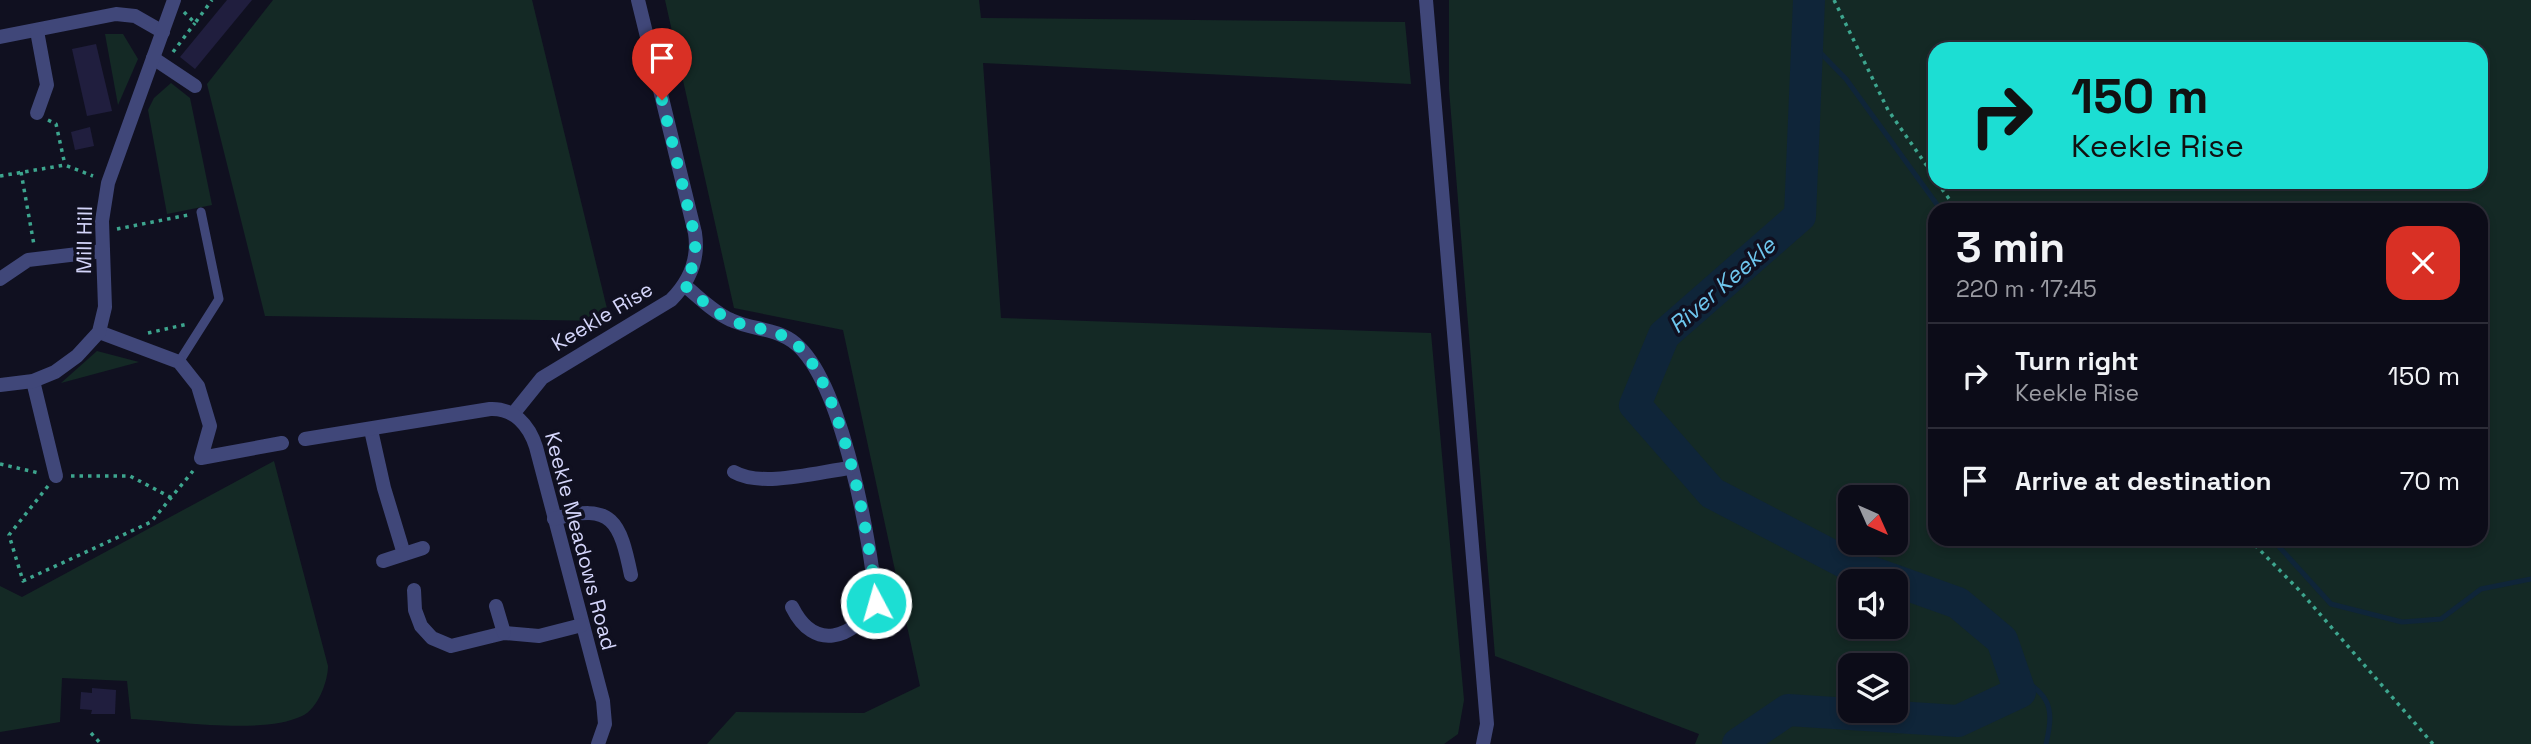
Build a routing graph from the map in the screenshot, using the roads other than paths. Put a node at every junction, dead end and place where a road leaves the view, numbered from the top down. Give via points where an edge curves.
1 (638, 0) edge
2 (1426, 0) edge
3 (174, 1) edge
4 (37, 31) junction
5 (163, 32) junction
6 (0, 37) edge
7 (158, 62) junction
8 (195, 86) dead end
9 (37, 113) road end
10 (201, 212) road end
11 (103, 251) junction
12 (0, 279) edge
13 (684, 285) junction
14 (99, 332) junction
15 (179, 362) junction
16 (33, 381) junction
17 (0, 385) edge
18 (513, 414) junction
19 (371, 430) junction
20 (305, 439) dead end
21 (282, 443) dead end
22 (850, 468) junction
23 (734, 472) dead end
24 (56, 476) road end
25 (554, 519) junction
26 (423, 548) dead end
27 (404, 554) junction
28 (383, 561) dead end
29 (631, 575) dead end
30 (414, 590) dead end
31 (496, 606) dead end
32 (792, 607) dead end
33 (582, 625) junction
34 (504, 633) junction
35 (598, 744) edge
36 (1483, 744) edge

1 - 13 street, Keekle Rise via 695,233 695,258
2 - 36 street via 1487,724
3 - 5 street, Mill Hill
4 - 5 street via 116,14 135,16
4 - 6 street
4 - 9 street via 47,85
5 - 7 street, Mill Hill
7 - 8 street
7 - 11 street, Mill Hill via 108,183
10 - 15 lane via 219,299
11 - 12 street via 28,260
11 - 14 street, Mill Hill via 106,307
13 - 18 street, Keekle Rise via 662,307 542,378
13 - 22 street via 732,320 779,333 796,343 812,362 837,414
14 - 15 street
14 - 16 street via 77,356
15 - 21 street via 198,386 210,426 201,458
16 - 17 street
16 - 24 street
18 - 19 street via 490,409
18 - 25 street, Keekle Meadows Road via 533,438
19 - 20 street
19 - 27 street
22 - 23 street via 762,479
22 - 32 street via 869,548 876,603 862,623 840,634 819,637 802,626
25 - 29 street via 594,512 608,518 618,530
25 - 33 street, Keekle Meadows Road
26 - 27 street
27 - 28 street
30 - 34 street via 418,621 438,642 463,645
31 - 34 street
33 - 34 street via 538,636
33 - 35 street, Keekle Meadows Road via 604,706 605,724

